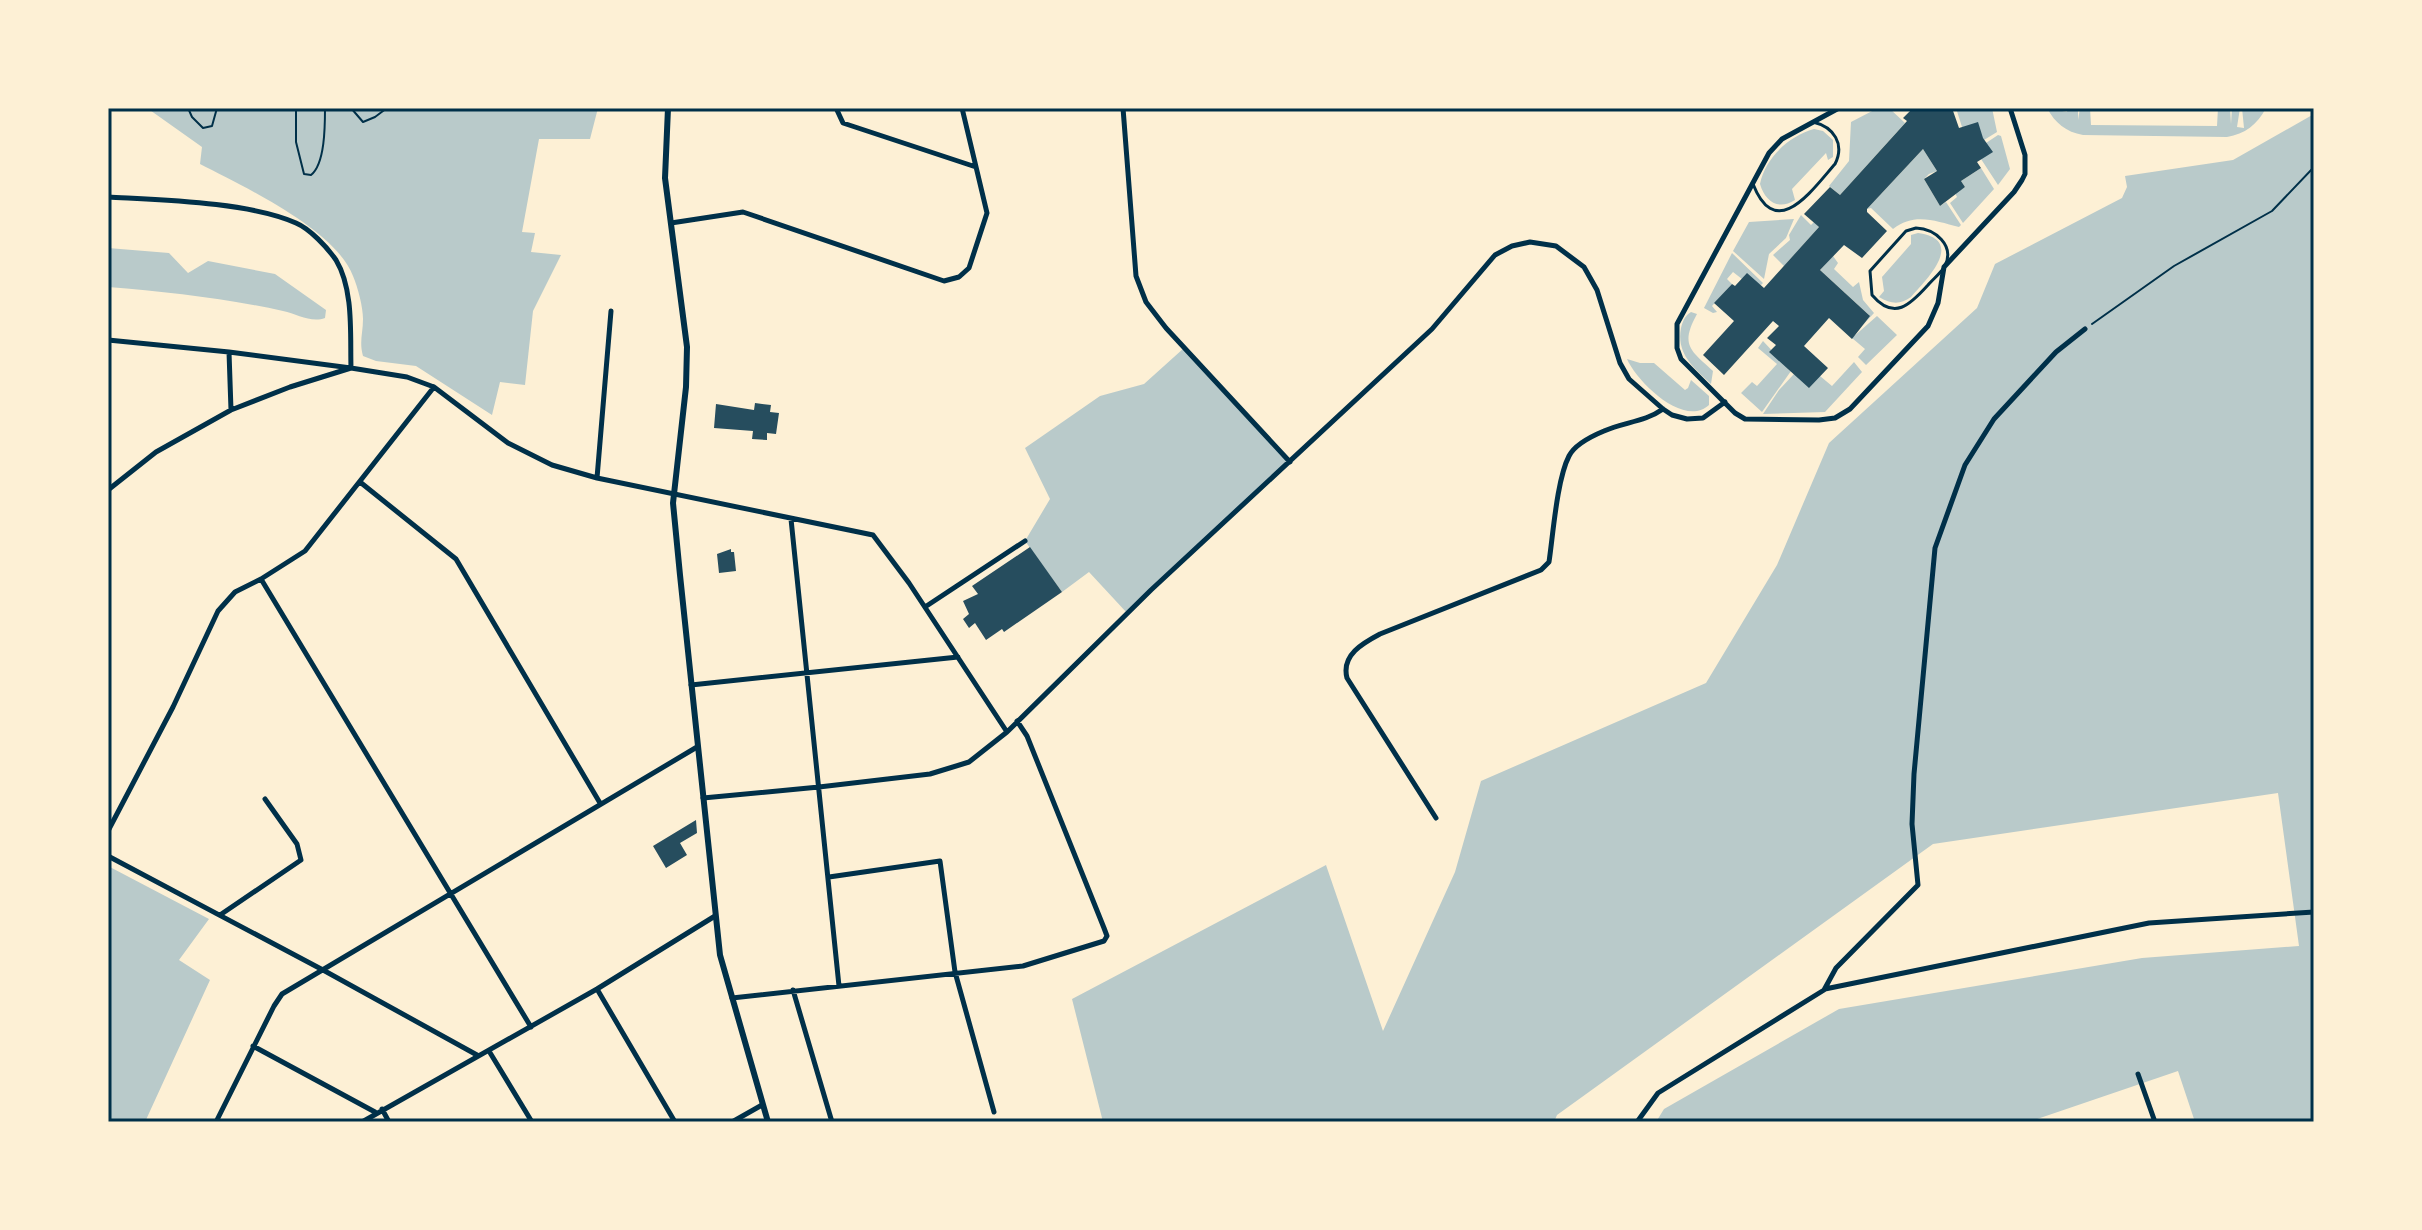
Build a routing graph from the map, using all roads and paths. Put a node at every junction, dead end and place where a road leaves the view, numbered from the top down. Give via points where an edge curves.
1 (188, 108) edge
2 (217, 108) edge
3 (296, 108) edge
4 (325, 108) edge
5 (351, 108) edge
6 (387, 108) edge
7 (668, 108) edge
8 (836, 108) edge
9 (962, 108) edge
10 (1123, 108) edge
11 (1839, 108) edge
12 (2010, 108) edge
13 (1812, 122) junction
14 (977, 167) junction
15 (2314, 167) edge
16 (1752, 181) junction
17 (108, 197) edge
18 (671, 223) junction
19 (1944, 267) junction
20 (611, 311) dead end
21 (2085, 329) joint
22 (108, 340) edge
23 (229, 352) junction
24 (351, 368) junction
25 (434, 387) junction
26 (1725, 402) junction
27 (1663, 409) junction
28 (231, 410) junction
29 (1290, 462) junction
30 (597, 478) junction
31 (360, 482) junction
32 (108, 490) edge
33 (674, 494) junction
34 (791, 519) junction
35 (1025, 541) dead end
36 (261, 579) junction
37 (925, 607) junction
38 (958, 657) junction
39 (807, 673) junction
40 (691, 685) junction
41 (1017, 721) junction
42 (1007, 732) junction
43 (697, 747) junction
44 (819, 787) junction
45 (702, 798) junction
46 (265, 799) dead end
47 (600, 803) junction
48 (1436, 818) dead end
49 (108, 831) edge
50 (108, 856) edge
51 (829, 877) junction
52 (450, 893) junction
53 (2314, 912) edge
54 (219, 915) junction
55 (715, 916) junction
56 (323, 970) junction
57 (955, 972) junction
58 (839, 986) junction
59 (597, 989) junction
60 (793, 990) junction
61 (1824, 990) junction
62 (732, 998) junction
63 (531, 1027) junction
64 (253, 1046) junction
65 (489, 1051) junction
66 (477, 1055) junction
67 (2138, 1074) dead end
68 (762, 1105) junction
69 (378, 1111) junction
70 (994, 1112) dead end
71 (216, 1122) edge
72 (362, 1122) edge
73 (389, 1122) edge
74 (532, 1122) edge
75 (675, 1122) edge
76 (732, 1122) edge
77 (768, 1122) edge
78 (832, 1122) edge
79 (1637, 1122) edge
80 (2155, 1122) edge

1 - 2 path via 203,128 212,126
3 - 4 path via 296,142 304,174 311,175 322,155
5 - 6 path via 363,122
7 - 18 street via 665,178
8 - 14 street via 843,123
9 - 14 street
10 - 29 street via 1136,276 1146,302
11 - 13 street
12 - 19 street via 2025,155 2025,174
13 - 16 street via 1774,146
13 - 16 lane via 1824,125 1837,139 1839,157 1796,207 1784,211 1767,206
14 - 18 street via 986,222 969,268 944,281 743,212
15 - 21 path via 2272,211 2174,266
16 - 26 street via 1677,324 1681,359
17 - 24 street via 264,212 299,224 325,246 342,277
18 - 33 street via 687,366
19 - 19 lane via 1947,256 1941,238 1925,229 1906,231 1870,271 1872,295 1886,307 1906,307
19 - 26 street via 1928,326 1843,414 1819,420 1757,421 1745,419
20 - 30 street
21 - 61 street via 2056,352 1994,419 1959,479 1935,548 1914,774 1918,885 1836,968
22 - 23 street
23 - 24 street
23 - 28 street
24 - 25 street
24 - 28 street
25 - 30 street via 508,443 552,465
25 - 31 street
26 - 27 street via 1703,418 1687,419
27 - 29 street via 1629,379 1620,363 1597,290 1584,267 1556,246 1530,242 1495,255 1432,329
27 - 48 street via 1587,439 1569,455 1549,562 1541,570 1380,634 1348,659 1347,678
28 - 32 street via 156,452
29 - 41 street
30 - 33 street
31 - 36 street via 305,551
31 - 47 street via 456,559
33 - 34 street
33 - 40 street
34 - 37 street via 873,535
34 - 39 street
35 - 37 street
36 - 49 street via 235,592 218,611
36 - 52 street
37 - 38 street
38 - 39 street
38 - 42 street
39 - 40 street
39 - 44 street
40 - 43 street
41 - 42 street
41 - 57 street via 1107,936 1023,966
42 - 44 street via 955,768
43 - 45 street
43 - 47 street
44 - 45 street
44 - 51 street
45 - 55 street
46 - 54 street via 297,844 301,860
47 - 52 street
50 - 54 street
51 - 57 street via 940,861
51 - 58 street
52 - 56 street
52 - 63 street
53 - 61 street via 2149,923
54 - 56 street
55 - 59 street
55 - 62 street
56 - 64 street via 282,994
56 - 66 street
57 - 58 street
57 - 70 street
58 - 60 street
59 - 63 street
59 - 75 street
60 - 62 street
60 - 78 street
61 - 79 street via 1658,1093
62 - 68 street
63 - 65 street
64 - 69 street
64 - 71 street
65 - 66 street
65 - 74 street
66 - 69 street
67 - 80 street
68 - 76 street
68 - 77 street
69 - 72 street
69 - 73 street

